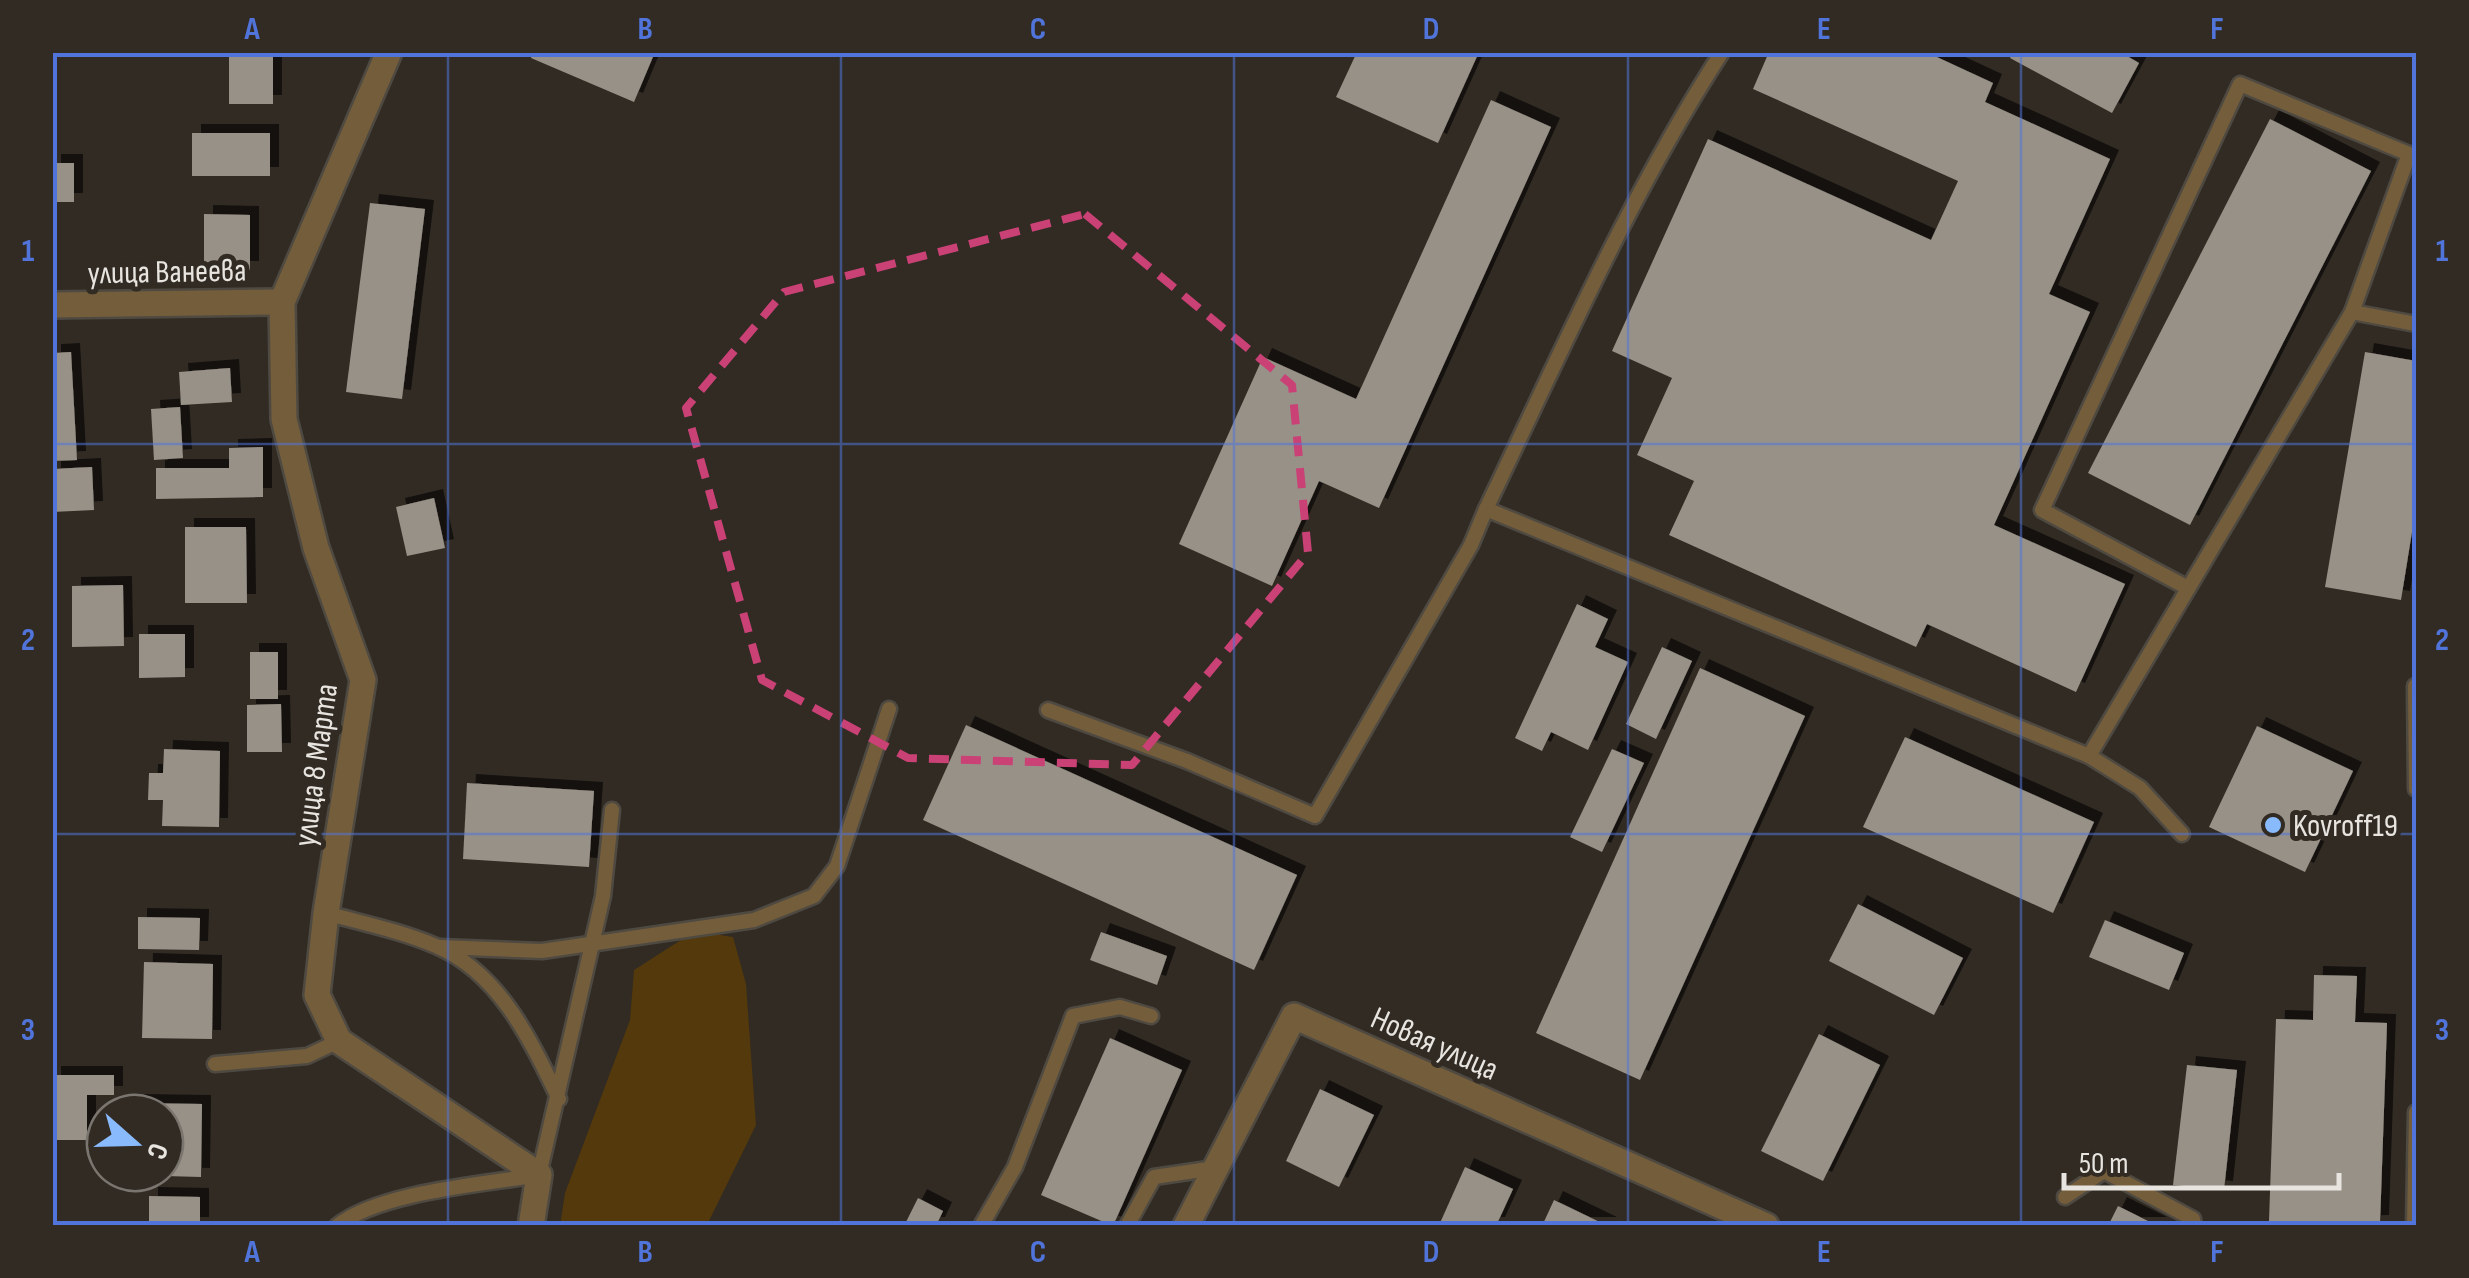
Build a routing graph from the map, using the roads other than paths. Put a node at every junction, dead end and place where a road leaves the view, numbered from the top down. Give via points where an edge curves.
1 (389, 52) edge
2 (1722, 52) edge
3 (282, 302) junction
4 (52, 306) edge
5 (2352, 312) junction
6 (2416, 324) edge
7 (1486, 510) junction
8 (2188, 588) junction
9 (2415, 686) edge
10 (889, 709) dead end
11 (1048, 710) dead end
12 (2089, 756) junction
13 (2416, 789) edge
14 (612, 810) dead end
15 (2182, 834) dead end
16 (326, 912) junction
17 (593, 944) junction
18 (440, 947) junction
19 (1151, 1016) dead end
20 (339, 1041) junction
21 (214, 1064) dead end
22 (559, 1100) junction
23 (2416, 1112) edge
24 (1216, 1168) junction
25 (540, 1175) junction
26 (2065, 1196) dead end
27 (337, 1226) edge
28 (531, 1226) edge
29 (981, 1226) edge
30 (1127, 1226) edge
31 (1186, 1226) edge
32 (1766, 1226) edge
33 (2194, 1226) edge
34 (2414, 1226) edge

1 - 3 street, улица 8 Марта
2 - 7 lane via 1677,122
3 - 4 street, улица Ванеева
3 - 16 street, улица 8 Марта via 284,420 316,548 363,680
5 - 6 lane
5 - 8 lane
5 - 8 lane via 2410,154 2240,84 2042,510
7 - 11 lane via 1315,816
7 - 12 lane
8 - 12 lane
9 - 13 lane
10 - 17 lane via 837,866 814,896 754,920
12 - 15 lane via 2140,788
14 - 17 lane
16 - 18 lane
16 - 20 street, улица 8 Марта via 317,995
17 - 18 lane via 542,951
17 - 22 lane
18 - 22 lane via 488,982 527,1032
19 - 29 lane via 1120,1008 1073,1016 1015,1167
20 - 21 lane via 307,1056
20 - 25 street
22 - 25 lane
23 - 34 lane
24 - 30 lane via 1154,1177
24 - 31 street, Новая улица
24 - 32 street, Новая улица via 1294,1016
25 - 27 lane via 411,1197 353,1213
25 - 28 street
26 - 33 lane via 2104,1171 2194,1219

